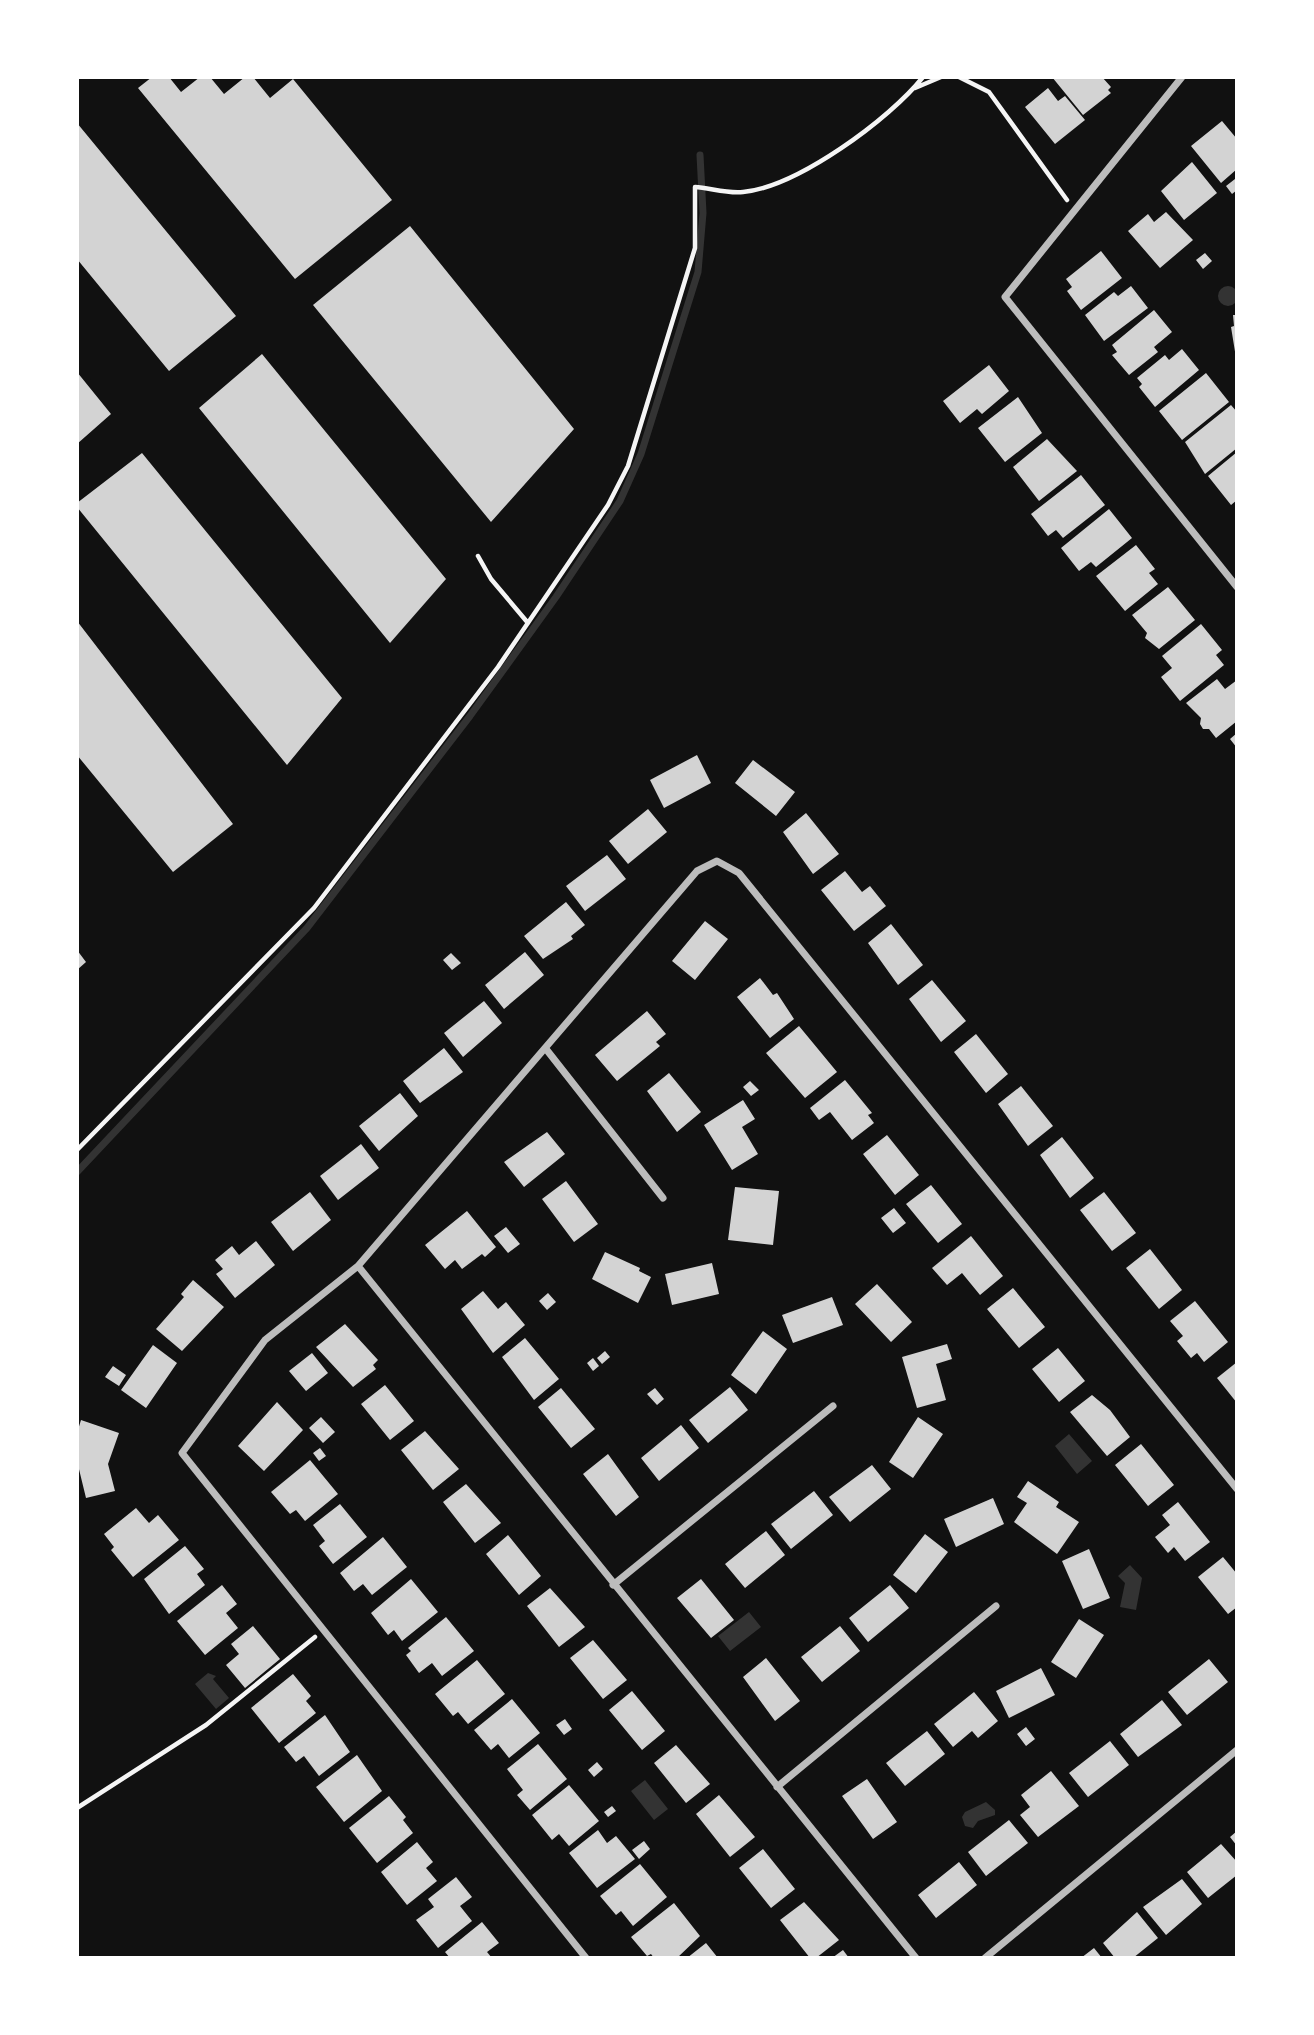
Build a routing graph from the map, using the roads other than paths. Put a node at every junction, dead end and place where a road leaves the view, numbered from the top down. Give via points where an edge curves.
1 (1182, 77) edge
2 (1237, 587) edge
3 (546, 1049) junction
4 (663, 1198) dead end
5 (358, 1266) junction
6 (832, 1406) dead end
7 (1237, 1489) edge
8 (613, 1586) junction
9 (996, 1606) dead end
10 (1237, 1750) edge
11 (777, 1787) junction
12 (586, 1958) edge
13 (916, 1958) edge
14 (985, 1958) edge

1 - 2 street via 1005,297
3 - 4 street
3 - 5 street
3 - 7 street via 685,884 704,866 717,861 734,868
5 - 8 street
5 - 12 street via 265,1340 182,1453
6 - 8 street
8 - 11 street
9 - 11 street
10 - 14 street
11 - 13 street

